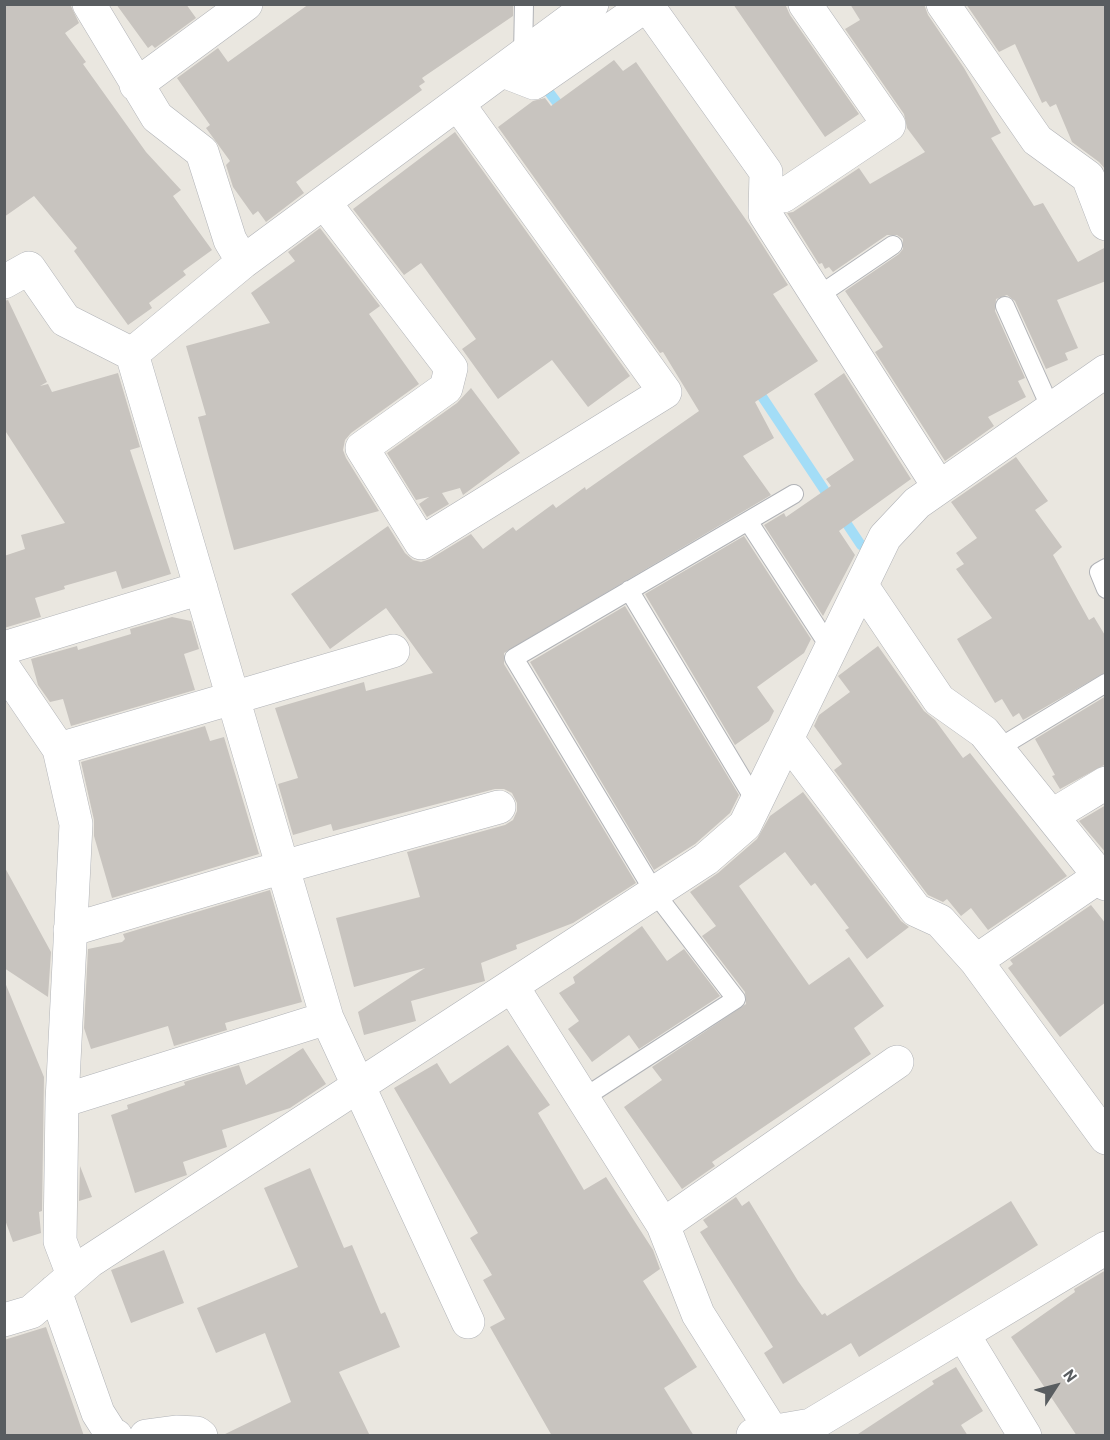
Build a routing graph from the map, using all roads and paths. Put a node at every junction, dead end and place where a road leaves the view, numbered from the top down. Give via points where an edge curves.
1 (89, 4) edge
2 (246, 4) edge
3 (524, 4) edge
4 (592, 4) edge
5 (805, 4) edge
6 (943, 4) edge
7 (648, 5) edge
8 (513, 63) junction
9 (136, 85) junction
10 (458, 104) junction
11 (766, 193) junction
12 (324, 202) junction
13 (1106, 224) edge
14 (893, 244) dead end
15 (243, 262) junction
16 (4, 282) edge
17 (818, 296) junction
18 (1005, 306) dead end
19 (132, 354) junction
20 (1105, 371) edge
21 (1051, 410) junction
22 (939, 487) junction
23 (794, 494) dead end
24 (748, 521) junction
25 (1106, 568) edge
26 (862, 586) junction
27 (201, 588) junction
28 (1106, 589) edge
29 (629, 590) junction
30 (4, 648) edge
31 (831, 649) junction
32 (393, 651) dead end
33 (4, 668) edge
34 (1106, 683) edge
35 (233, 698) junction
36 (787, 739) junction
37 (997, 748) junction
38 (58, 749) junction
39 (1106, 783) edge
40 (756, 802) junction
41 (499, 807) dead end
42 (1053, 815) junction
43 (283, 867) junction
44 (1103, 880) edge
45 (655, 893) junction
46 (70, 930) junction
47 (976, 961) junction
48 (512, 986) junction
49 (327, 1018) junction
50 (897, 1062) dead end
51 (358, 1086) junction
52 (585, 1098) junction
53 (62, 1101) junction
54 (1106, 1137) edge
55 (663, 1225) junction
56 (1104, 1252) edge
57 (64, 1283) junction
58 (4, 1320) edge
59 (468, 1322) dead end
60 (963, 1334) junction
61 (765, 1434) edge
62 (113, 1435) edge
63 (146, 1436) edge
64 (201, 1436) edge
65 (1025, 1436) edge

1 - 9 street
2 - 9 street
3 - 8 lane
4 - 8 street
5 - 11 street via 889,124 783,196
6 - 13 street via 1037,140 1088,177
7 - 8 street via 534,83
7 - 11 street via 766,172
8 - 10 street
9 - 15 street via 157,117 202,152 230,240
10 - 12 street
10 - 12 street via 665,392 421,543 363,448 446,388 451,368
11 - 17 street via 765,214
12 - 15 street
14 - 17 lane
15 - 19 street
16 - 19 street via 29,268 65,320
17 - 22 street
18 - 21 lane
19 - 27 street
20 - 21 street
21 - 22 street
22 - 26 street via 917,503 885,537
23 - 24 lane
24 - 29 lane
24 - 31 lane
25 - 28 lane via 1099,572
26 - 31 street
26 - 37 street via 939,700 984,732
27 - 30 street
27 - 35 street
29 - 40 lane
29 - 45 lane via 514,658
31 - 36 street
32 - 35 street
33 - 38 street
34 - 37 lane
35 - 38 street
35 - 43 street
36 - 40 street
36 - 47 street via 916,910 940,921
37 - 42 street
38 - 46 street via 76,824
39 - 42 street
40 - 45 street via 745,825 706,860
41 - 43 street
42 - 44 street
43 - 46 street
43 - 49 street
44 - 47 street
45 - 48 street
45 - 52 lane via 736,999
46 - 53 street
47 - 54 street
48 - 51 street
48 - 52 street
49 - 51 street
49 - 53 street
50 - 55 street
51 - 57 street via 100,1254
51 - 59 street
52 - 55 street
53 - 57 street via 60,1240
55 - 61 street via 698,1314
56 - 60 street
57 - 58 street via 31,1312
57 - 62 street via 98,1413
60 - 61 street via 811,1425
60 - 65 street
63 - 64 street via 176,1432

